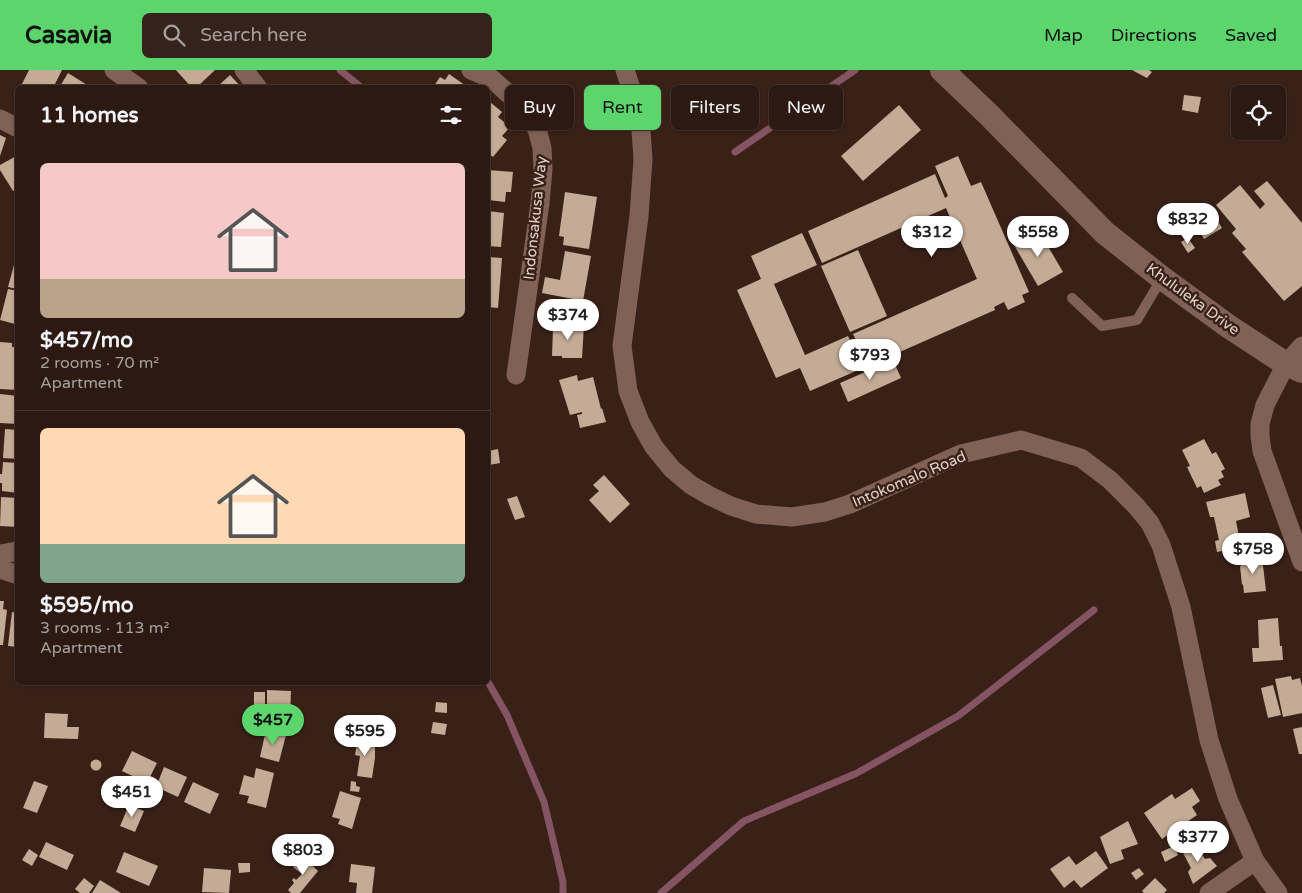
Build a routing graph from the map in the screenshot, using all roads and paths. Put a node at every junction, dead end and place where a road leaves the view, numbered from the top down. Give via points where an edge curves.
1 (114, 70) edge
2 (244, 70) edge
3 (471, 70) edge
4 (625, 70) edge
5 (942, 70) edge
6 (495, 74) edge
7 (135, 85) edge
8 (256, 85) edge
9 (0, 119) edge
10 (15, 126) edge
11 (1162, 278) junction
12 (1072, 298) dead end
13 (1302, 346) edge
14 (1294, 368) edge
15 (516, 375) dead end
16 (15, 551) edge
17 (0, 554) edge
18 (1302, 562) edge
19 (0, 570) edge
20 (15, 574) edge
21 (1255, 861) junction
22 (1209, 893) edge
23 (1278, 893) edge

1 - 7 street
2 - 8 street
3 - 6 street, Indonsakusa Way
4 - 21 street, Intokomalo Road via 640,116 643,159 622,346 628,391 654,447 691,485 710,496 756,514 792,517 850,504 961,454 1021,440 1081,458 1136,506 1150,523 1161,545 1181,607 1209,740 1228,799
5 - 11 street, Khululeka Drive via 1105,233
6 - 15 street, Indonsakusa Way via 522,106 536,129 542,148 540,203
9 - 10 street
11 - 12 lane via 1137,320 1102,326
11 - 14 street, Khululeka Drive
13 - 14 street
14 - 18 street via 1265,405 1260,436 1262,452
16 - 17 street
19 - 20 street
21 - 22 street
21 - 23 street, Intokomalo Road

